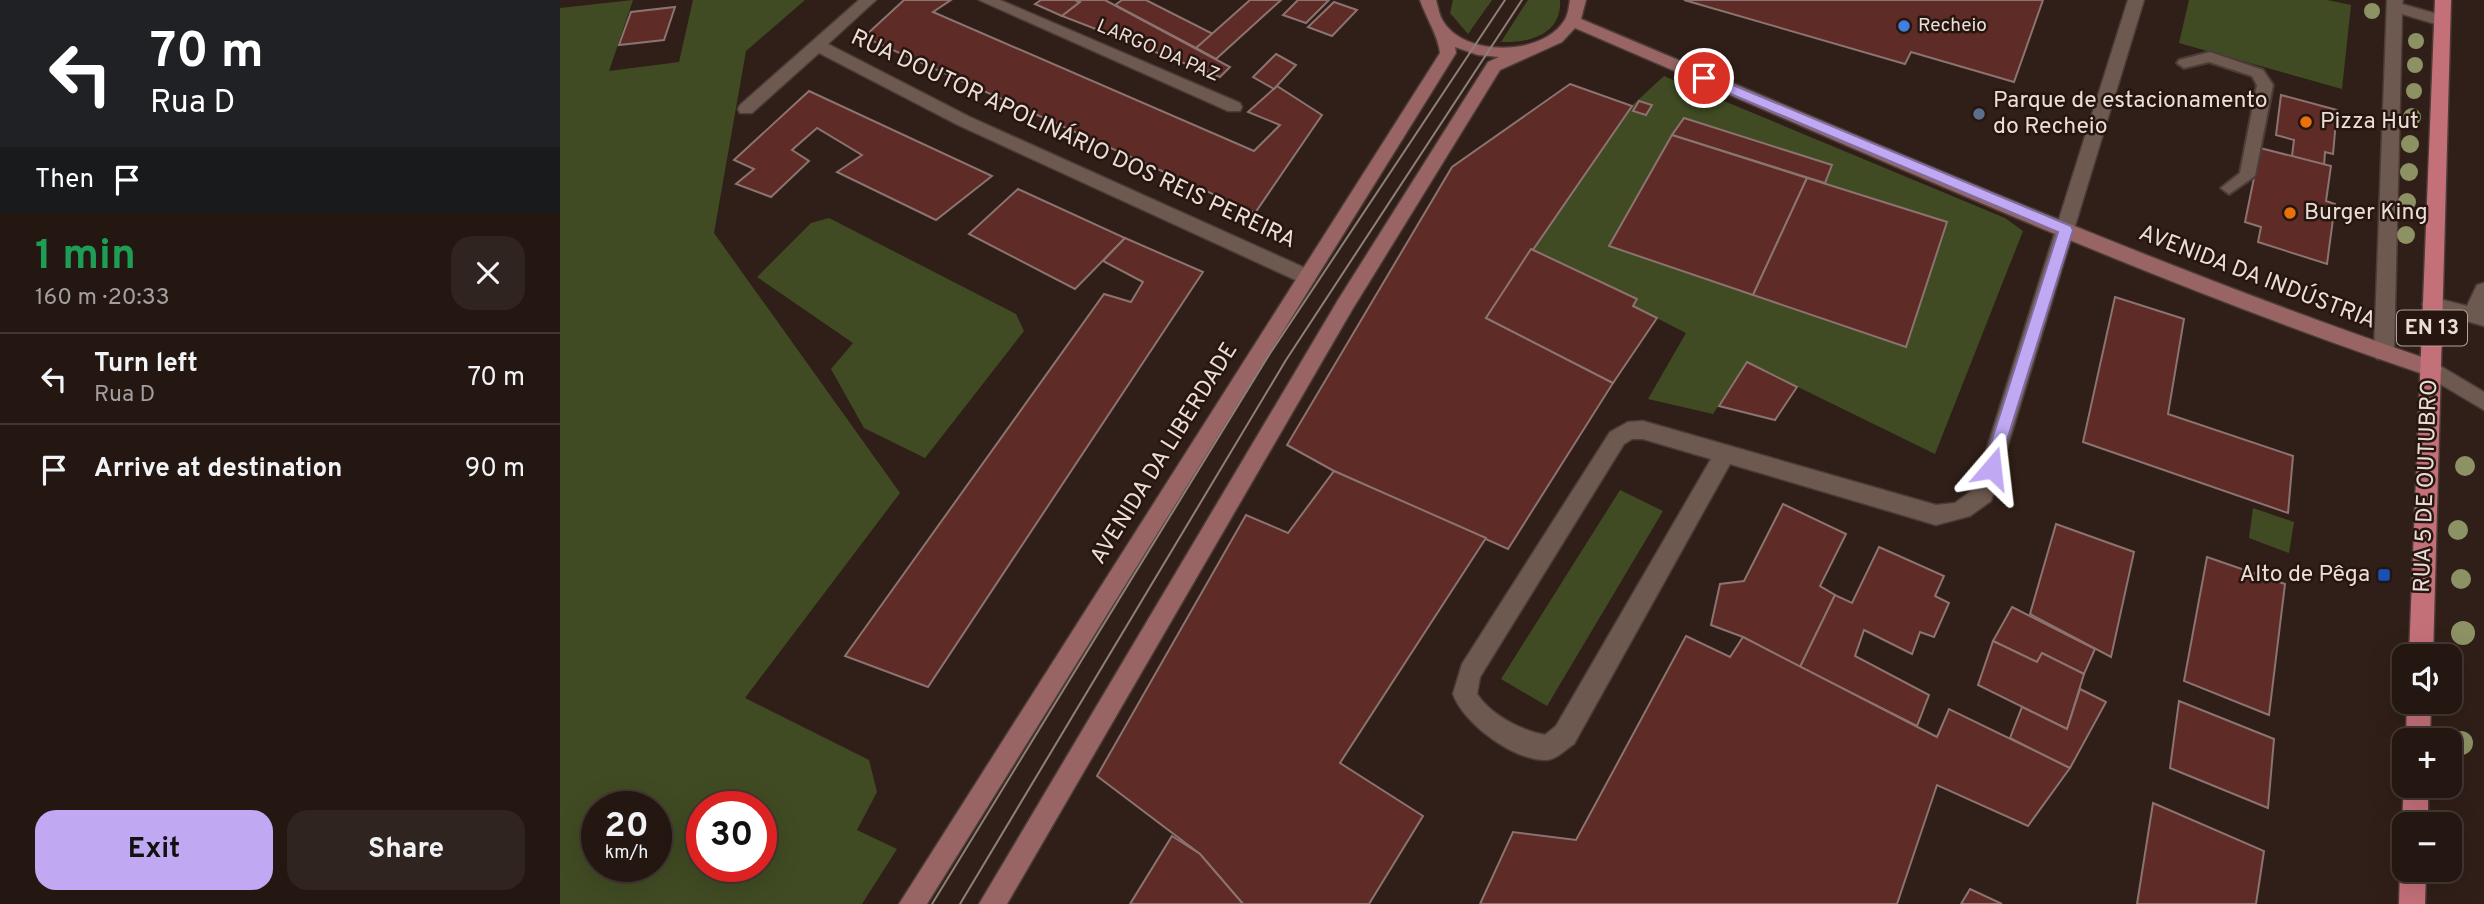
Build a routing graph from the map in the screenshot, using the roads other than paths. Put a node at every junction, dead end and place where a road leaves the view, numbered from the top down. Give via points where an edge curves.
1 (868, 0) edge
2 (988, 0) edge
3 (1428, 0) edge
4 (1578, 0) edge
5 (2136, 0) edge
6 (2442, 0) edge
7 (2392, 2) edge
8 (2442, 21) junction
9 (1573, 22) junction
10 (1439, 30) junction
11 (818, 46) junction
12 (1525, 50) junction
13 (2184, 63) dead end
14 (1234, 107) dead end
15 (746, 109) dead end
16 (2229, 188) dead end
17 (2066, 230) junction
18 (1307, 277) junction
19 (2484, 290) edge
20 (2432, 304) junction
21 (2478, 316) edge
22 (2384, 353) junction
23 (2431, 369) junction
24 (2484, 402) edge
25 (1724, 454) junction
26 (2421, 644) edge
27 (2413, 882) edge
28 (912, 904) edge
29 (992, 904) edge
30 (2412, 904) edge

1 - 11 street
2 - 14 street, LARGO DA PAZ
3 - 10 street via 1429,15
4 - 9 street
5 - 17 street
6 - 8 main road, RUA 5 DE OUTUBRO / EN 13
7 - 8 street
7 - 22 street
8 - 20 main road, RUA 5 DE OUTUBRO / EN 13
9 - 12 street via 1546,44
9 - 17 street, AVENIDA DA INDÚSTRIA
10 - 12 street via 1476,49
10 - 18 street, AVENIDA DA LIBERDADE via 1448,53
11 - 15 street
11 - 18 street, RUA DOUTOR APOLINÁRIO DOS REIS PEREIRA via 964,121
12 - 29 street via 1494,66 1331,328
13 - 16 lane via 2210,57 2258,73 2265,85 2246,176
17 - 22 street, AVENIDA DA INDÚSTRIA
17 - 25 street via 1983,494 1975,505 1936,516
18 - 28 street, AVENIDA DA LIBERDADE
19 - 21 street
20 - 21 street
20 - 23 main road, RUA 5 DE OUTUBRO / EN 13
22 - 23 street, AVENIDA DA INDÚSTRIA
23 - 24 street
23 - 26 main road, RUA 5 DE OUTUBRO / EN 13
25 - 25 street via 1565,735 1548,748 1531,746 1473,712 1465,694 1470,673 1617,438 1643,430
27 - 30 main road

